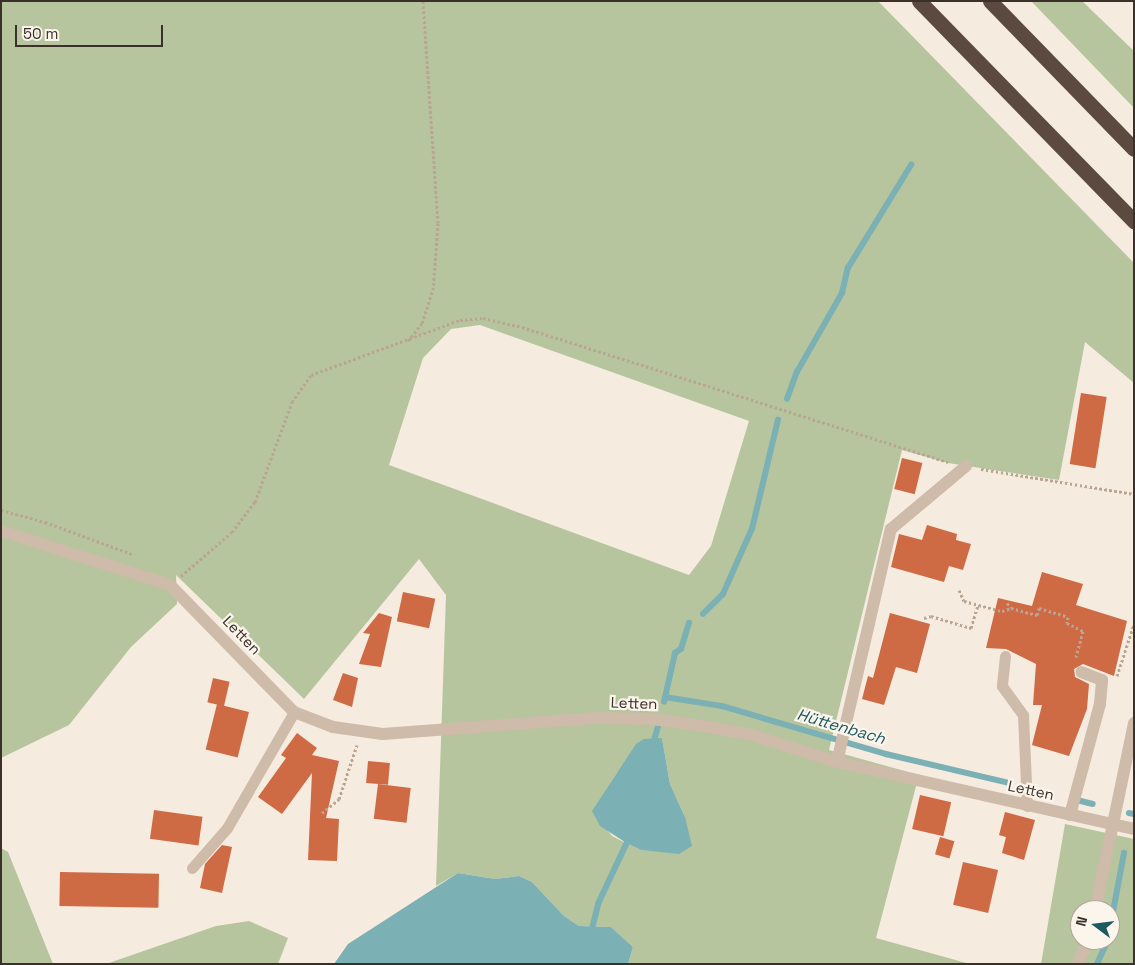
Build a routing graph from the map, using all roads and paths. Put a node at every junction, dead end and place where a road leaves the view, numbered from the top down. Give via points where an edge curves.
1 (422, 1) edge
2 (919, 1) edge
3 (990, 1) edge
4 (1134, 149) edge
5 (1134, 220) edge
6 (407, 342) junction
7 (966, 466) junction
8 (1134, 494) edge
9 (1, 510) edge
10 (1, 531) edge
11 (138, 556) dead end
12 (170, 585) junction
13 (960, 590) dead end
14 (1007, 603) dead end
15 (978, 605) junction
16 (1011, 608) junction
17 (924, 618) dead end
18 (1134, 624) edge
19 (1006, 656) dead end
20 (1081, 672) joint
21 (1100, 704) junction
22 (294, 712) junction
23 (1134, 723) edge
24 (362, 732) junction
25 (837, 762) junction
26 (1027, 806) junction
27 (322, 813) dead end
28 (1070, 815) junction
29 (1112, 824) junction
30 (1134, 829) edge
31 (192, 868) dead end
32 (1097, 900) edge
33 (1083, 950) edge
34 (1078, 964) edge

1 - 6 path via 438,222 433,290 422,324
2 - 5 highway
3 - 4 highway
6 - 7 path via 460,320 483,318
6 - 12 path via 311,375 292,402 255,502 232,532
7 - 8 path
7 - 25 street via 891,529
9 - 11 path via 45,522
10 - 12 street, Letten via 102,560
12 - 22 street, Letten
13 - 15 path via 964,601
14 - 16 path
15 - 16 path via 1002,611
15 - 17 path via 971,628 931,616
16 - 20 path via 1037,615 1039,608 1068,617 1067,623 1083,631 1072,671
18 - 21 path via 1116,677
19 - 26 lane via 1002,686 1023,715
20 - 21 street via 1102,680
21 - 28 street
22 - 24 street, Letten
22 - 31 lane via 227,828
23 - 29 street
24 - 25 street, Letten via 594,718 652,719 752,735
24 - 27 path via 338,799
25 - 26 street, Letten
26 - 28 street, Letten
28 - 29 street, Letten
29 - 30 street, Letten
29 - 32 street
33 - 34 street

